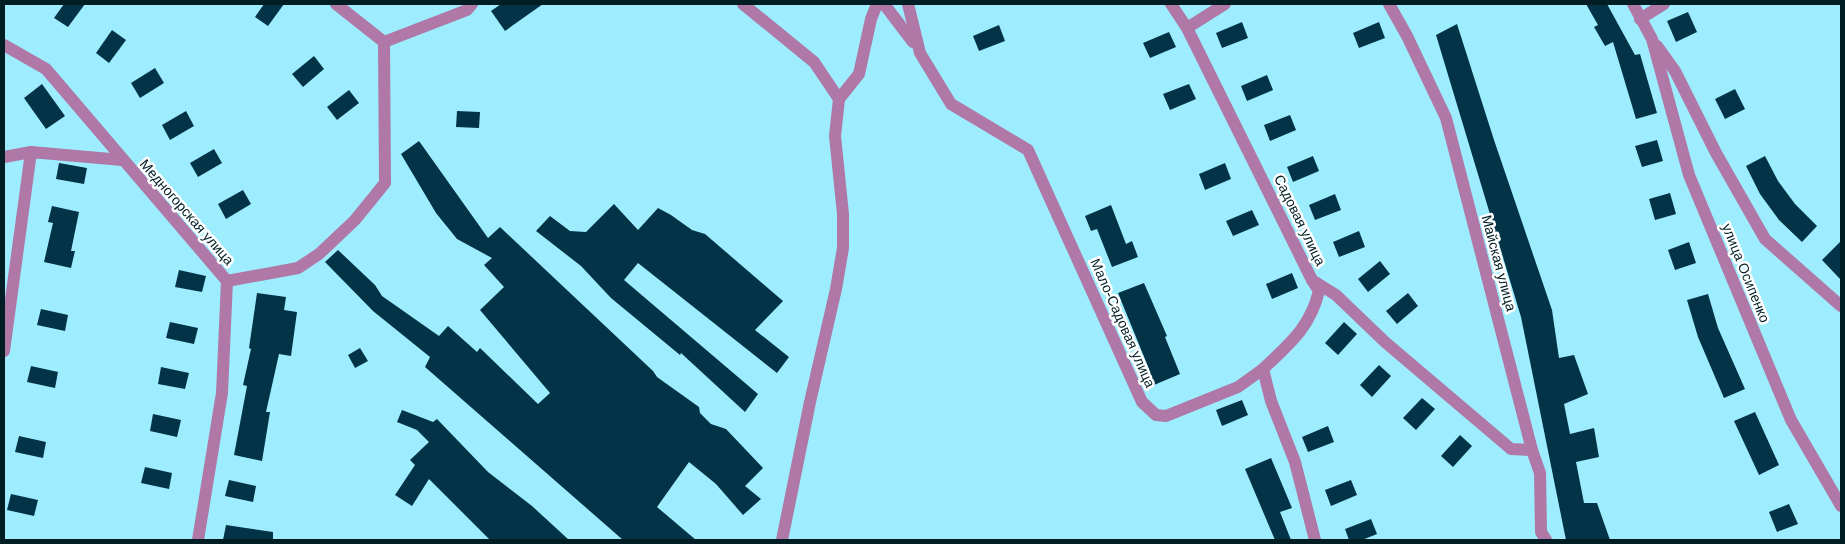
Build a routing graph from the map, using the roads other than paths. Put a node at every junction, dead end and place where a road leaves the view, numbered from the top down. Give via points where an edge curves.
1 (336, 4) edge
2 (472, 4) edge
3 (743, 4) edge
4 (877, 4) edge
5 (884, 4) edge
6 (908, 4) edge
7 (1171, 4) edge
8 (1225, 4) edge
9 (1389, 4) edge
10 (1633, 4) edge
11 (1664, 4) edge
12 (1640, 19) junction
13 (1187, 28) junction
14 (1652, 39) junction
15 (384, 42) junction
16 (4, 45) edge
17 (920, 53) junction
18 (839, 99) junction
19 (31, 152) junction
20 (4, 157) edge
21 (122, 160) junction
22 (1312, 280) junction
23 (226, 281) junction
24 (1841, 306) edge
25 (4, 351) edge
26 (1263, 369) junction
27 (1532, 450) junction
28 (1841, 506) edge
29 (198, 540) edge
30 (782, 540) edge
31 (1315, 540) edge
32 (1546, 540) edge

1 - 15 street
2 - 15 street via 467,10
3 - 18 street via 814,62
4 - 18 street via 859,74
5 - 17 street
6 - 17 street, Мало-Садовая улица
7 - 13 street, Садовая улица
8 - 13 street
9 - 27 street, Майская улица via 1446,118
10 - 12 street, улица Осипенко
11 - 12 street
12 - 14 street, улица Осипенко
13 - 22 street, Садовая улица
14 - 24 street, улица Осипенко via 1675,71 1716,153 1765,239
14 - 28 street, улица Осипенко via 1689,175 1790,420
15 - 23 street via 385,183 355,220 319,254 298,268
16 - 21 street, Медногорская улица via 46,69
17 - 26 street, Мало-Садовая улица via 951,104 1028,150 1142,402 1156,415 1166,416 1238,387
18 - 30 street via 835,136 843,248
19 - 20 street
19 - 21 street
19 - 25 street
21 - 23 street, Медногорская улица
22 - 26 street, Мало-Садовая улица via 1319,290 1314,310 1300,334
22 - 27 street, Садовая улица via 1336,295 1384,342 1511,449
23 - 29 street, Медногорская улица via 222,393
26 - 31 street via 1271,402 1296,462
27 - 32 street, Майская улица via 1540,473 1541,532

